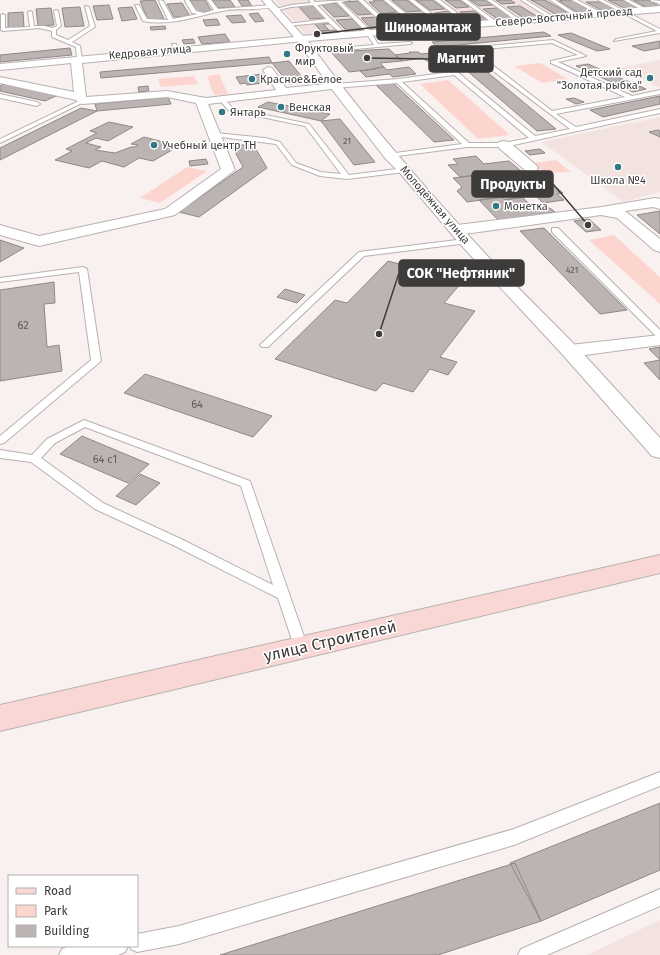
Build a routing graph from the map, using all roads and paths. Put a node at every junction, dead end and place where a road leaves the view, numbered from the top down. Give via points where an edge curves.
1 (209, 0) edge
2 (286, 0) edge
3 (337, 0) edge
4 (348, 0) edge
5 (360, 0) edge
6 (386, 0) edge
7 (411, 0) edge
8 (437, 0) edge
9 (464, 0) edge
10 (489, 0) edge
11 (523, 0) edge
12 (552, 0) edge
13 (574, 0) edge
14 (600, 0) edge
15 (626, 0) edge
16 (653, 0) edge
17 (187, 1) edge
18 (161, 2) dead end
19 (312, 2) edge
20 (660, 3) edge
21 (270, 5) edge
22 (137, 6) dead end
23 (291, 6) junction
24 (87, 7) dead end
25 (660, 9) edge
26 (646, 10) junction
27 (56, 11) dead end
28 (30, 12) dead end
29 (623, 12) junction
30 (215, 13) junction
31 (602, 14) junction
32 (3, 15) dead end
33 (371, 16) dead end
34 (377, 16) junction
35 (578, 16) junction
36 (365, 17) dead end
37 (353, 18) junction
38 (553, 18) junction
39 (171, 20) junction
40 (329, 20) junction
41 (520, 21) junction
42 (496, 23) junction
43 (288, 25) junction
44 (470, 25) junction
45 (446, 27) junction
46 (37, 28) junction
47 (422, 29) junction
48 (54, 30) junction
49 (394, 31) junction
50 (660, 32) edge
51 (369, 33) junction
52 (343, 34) dead end
53 (301, 39) junction
54 (616, 40) dead end
55 (68, 43) junction
56 (410, 43) dead end
57 (246, 44) junction
58 (377, 46) junction
59 (325, 51) dead end
60 (260, 55) dead end
61 (489, 65) junction
62 (76, 66) junction
63 (0, 67) edge
64 (107, 68) dead end
65 (268, 70) dead end
66 (455, 73) junction
67 (31, 75) dead end
68 (0, 79) edge
69 (398, 81) junction
70 (335, 86) junction
71 (283, 92) junction
72 (660, 92) edge
73 (0, 96) edge
74 (631, 98) junction
75 (82, 99) junction
76 (222, 99) junction
77 (204, 102) junction
78 (37, 104) dead end
79 (182, 109) dead end
80 (660, 111) edge
81 (551, 113) junction
82 (576, 130) junction
83 (215, 135) junction
84 (534, 139) junction
85 (0, 141) edge
86 (467, 145) junction
87 (504, 145) junction
88 (390, 155) junction
89 (532, 168) dead end
90 (405, 170) junction
91 (347, 177) junction
92 (660, 204) edge
93 (601, 211) junction
94 (0, 230) edge
95 (555, 230) dead end
96 (461, 236) junction
97 (660, 247) edge
98 (0, 280) edge
99 (660, 335) edge
100 (660, 340) edge
101 (266, 345) dead end
102 (570, 351) junction
103 (0, 441) edge
104 (660, 451) edge
105 (0, 454) edge
106 (34, 459) junction
107 (660, 564) edge
108 (283, 595) junction
109 (301, 648) junction
110 (0, 718) edge
111 (660, 779) edge
112 (660, 897) edge
113 (138, 943) edge
114 (113, 947) edge
115 (68, 955) edge
116 (527, 955) edge

1 - 30 lane
2 - 23 lane
3 - 4 lane
3 - 19 lane
3 - 37 lane
5 - 34 lane
6 - 47 lane
7 - 45 lane
8 - 44 lane
9 - 42 lane
10 - 41 lane
11 - 38 lane
12 - 35 lane
13 - 31 lane
14 - 29 lane
15 - 26 lane
16 - 20 lane
17 - 30 lane via 196,14
18 - 39 lane
19 - 23 lane
19 - 40 lane
21 - 23 lane
21 - 30 lane via 238,6
21 - 43 street, Молодёжная улица
22 - 39 lane via 145,20
24 - 55 lane via 93,27
25 - 26 street, Северо-Восточный проезд
26 - 29 street, Северо-Восточный проезд
27 - 48 lane via 58,26
28 - 46 lane via 32,27
29 - 31 street, Северо-Восточный проезд
29 - 50 lane
30 - 39 lane
31 - 35 street, Северо-Восточный проезд
32 - 46 lane via 3,30
33 - 34 lane
34 - 49 lane
35 - 38 street, Северо-Восточный проезд
36 - 37 lane
37 - 51 lane
38 - 41 street, Северо-Восточный проезд
40 - 43 lane
40 - 52 lane
41 - 42 street, Северо-Восточный проезд
42 - 44 street, Северо-Восточный проезд
43 - 53 street, Молодёжная улица
44 - 45 street, Северо-Восточный проезд
45 - 47 street, Северо-Восточный проезд
46 - 48 lane
47 - 49 street, Северо-Восточный проезд
48 - 55 lane via 54,36
49 - 51 street, Северо-Восточный проезд
50 - 54 lane
51 - 53 street, Северо-Восточный проезд
51 - 58 lane
53 - 57 street, Кедровая улица
53 - 70 street, Молодёжная улица
55 - 62 lane via 78,46
56 - 58 lane
57 - 60 street
57 - 62 street, Кедровая улица via 176,47
58 - 59 lane
61 - 66 lane via 451,69
61 - 74 lane via 469,49 553,41 583,56 553,62
61 - 81 lane
62 - 63 street, Кедровая улица
62 - 64 street
62 - 75 street
65 - 71 street
66 - 69 lane
66 - 84 lane
67 - 68 street
68 - 75 street
69 - 70 lane
69 - 86 lane
70 - 71 street
70 - 88 street, Молодёжная улица
71 - 76 street
72 - 74 lane
73 - 78 lane
74 - 81 lane
75 - 77 street via 167,94
75 - 85 lane
76 - 77 street
76 - 91 lane via 230,108 307,125
77 - 79 street
77 - 83 street
80 - 82 lane
81 - 82 lane
82 - 84 lane
83 - 91 lane via 278,143 294,164 320,174
83 - 94 street via 228,170 170,212 39,242
84 - 87 lane
86 - 87 lane
86 - 88 lane
87 - 89 street
88 - 90 street, Молодёжная улица
90 - 91 lane
90 - 96 street, Молодёжная улица
92 - 93 street via 655,202
93 - 96 street
93 - 97 street via 622,215
95 - 99 lane
96 - 101 lane via 362,254
96 - 102 street, Молодёжная улица
98 - 103 lane via 83,269 96,361
100 - 102 street
102 - 104 street, Молодёжная улица
105 - 106 lane
106 - 108 lane via 99,506
106 - 108 lane via 51,441 84,423 246,484
107 - 109 main road, улица Строителей
108 - 109 lane
109 - 110 main road, улица Строителей
111 - 113 lane via 514,837 179,936
112 - 116 lane
114 - 115 lane

